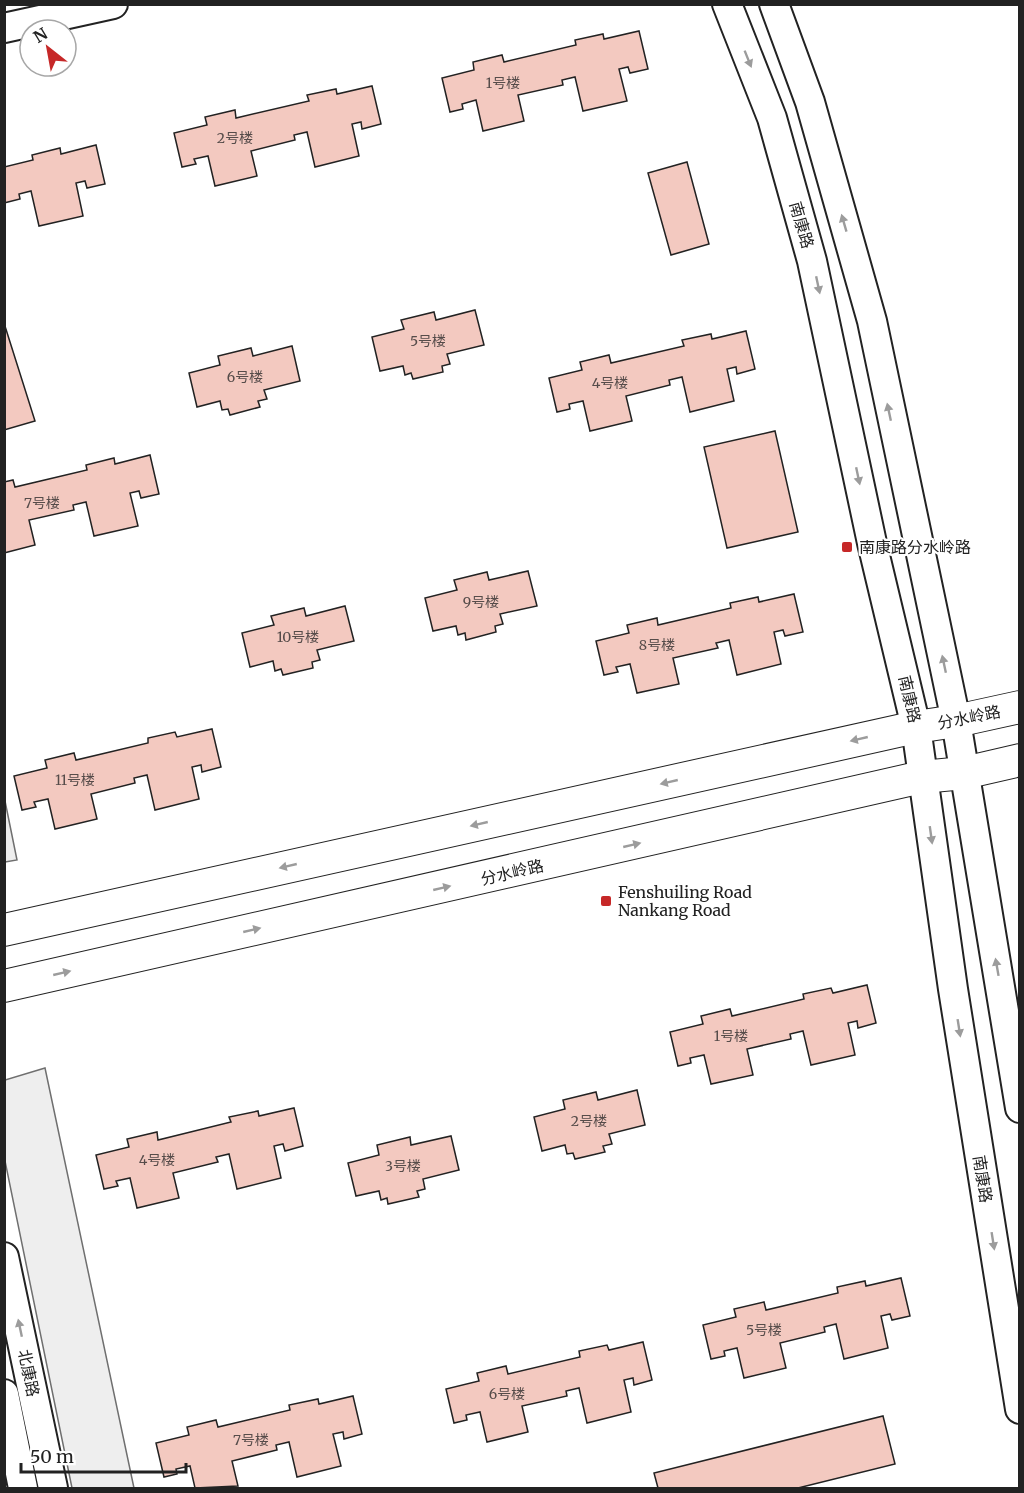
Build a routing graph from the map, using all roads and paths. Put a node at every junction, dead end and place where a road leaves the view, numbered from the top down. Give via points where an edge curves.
1 (112, 4) edge
2 (726, 4) edge
3 (774, 4) edge
4 (4, 28) edge
5 (1020, 707) edge
6 (956, 722) junction
7 (916, 727) junction
8 (1020, 760) edge
9 (964, 773) junction
10 (922, 777) junction
11 (4, 930) edge
12 (4, 986) edge
13 (1020, 1108) edge
14 (4, 1257) edge
15 (4, 1394) edge
16 (1020, 1409) edge
17 (23, 1488) edge
18 (53, 1488) edge

1 - 4 street
2 -> 7 street, 南康路 via 772,118 812,261
6 -> 3 street via 872,321 810,102
5 - 6 main road, 分水岭路
6 - 7 main road, 分水岭路
6 - 9 street
7 - 10 street, 南康路
7 -> 11 main road, 分水岭路
8 - 9 main road, 分水岭路
9 - 10 main road, 分水岭路
13 -> 9 street
12 -> 10 main road, 分水岭路
10 -> 16 street, 南康路
18 -> 14 street, 北康路
15 - 17 street, 北康路

